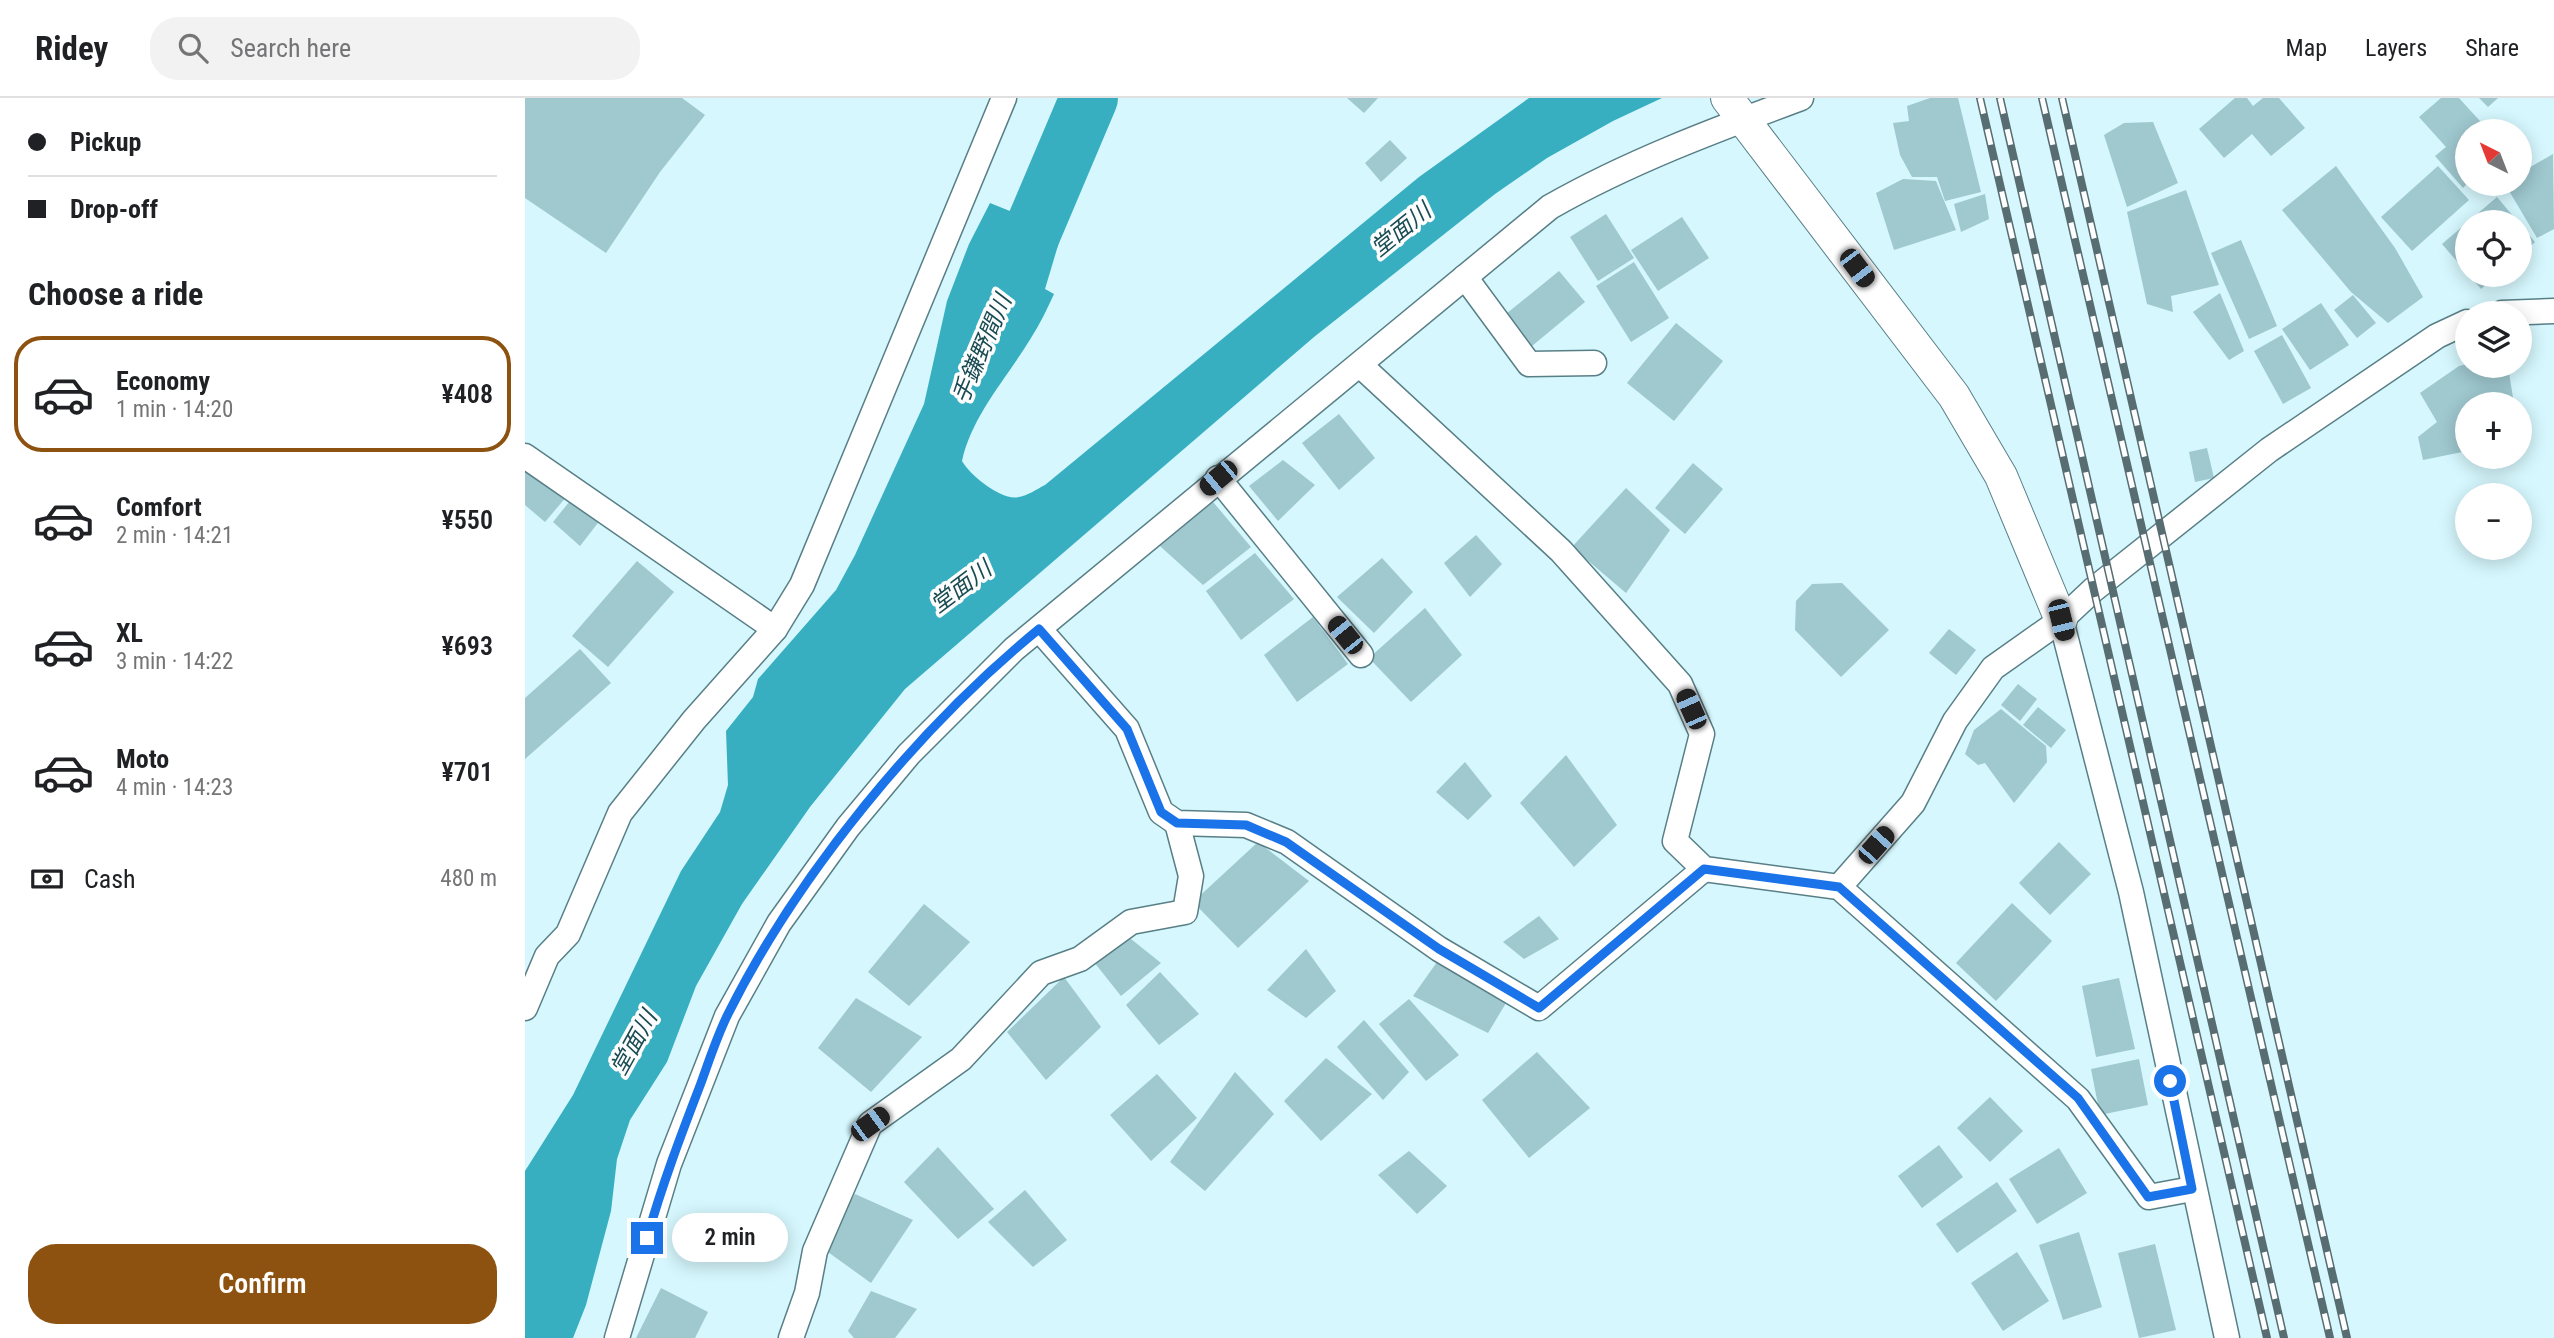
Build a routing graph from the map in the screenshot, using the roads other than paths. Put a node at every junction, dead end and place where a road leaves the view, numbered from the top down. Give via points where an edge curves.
1 (1005, 98) edge
2 (1801, 98) edge
3 (1735, 109) edge
4 (1465, 278) junction
5 (2554, 311) edge
6 (2532, 312) edge
7 (2455, 328) edge
8 (1594, 363) dead end
9 (1360, 365) junction
10 (525, 456) edge
11 (1218, 478) junction
12 (2061, 620) junction
13 (775, 629) junction
14 (1039, 629) junction
15 (1361, 655) dead end
16 (1177, 823) junction
17 (1704, 869) junction
18 (1839, 887) junction
19 (525, 1008) edge
20 (2192, 1189) junction
21 (617, 1338) edge
22 (791, 1338) edge
23 (2227, 1338) edge

1 - 13 street via 801,585
2 - 3 street
3 - 4 street via 1550,207
3 - 12 street via 1954,396 2001,476
4 - 8 street via 1529,364
4 - 9 street
5 - 6 street
7 - 12 street via 2269,450
9 - 11 street
9 - 17 street via 1561,551 1680,684 1702,734 1675,841
10 - 13 street
11 - 14 street
11 - 15 street
12 - 18 street via 1993,668 1955,721 1913,803
12 - 20 street via 2131,892
13 - 19 street via 620,813 568,934 547,956
14 - 16 street via 1127,729 1161,812
14 - 21 street via 909,754 848,827 779,923 727,1016 669,1164
16 - 17 street via 1246,825 1286,842 1439,949 1539,1008
16 - 22 street via 1191,876 1185,912 1131,922 1080,959 1041,973 961,1059 870,1124 814,1251 807,1293
17 - 18 street
18 - 20 street via 2078,1098 2148,1197
20 - 23 street

